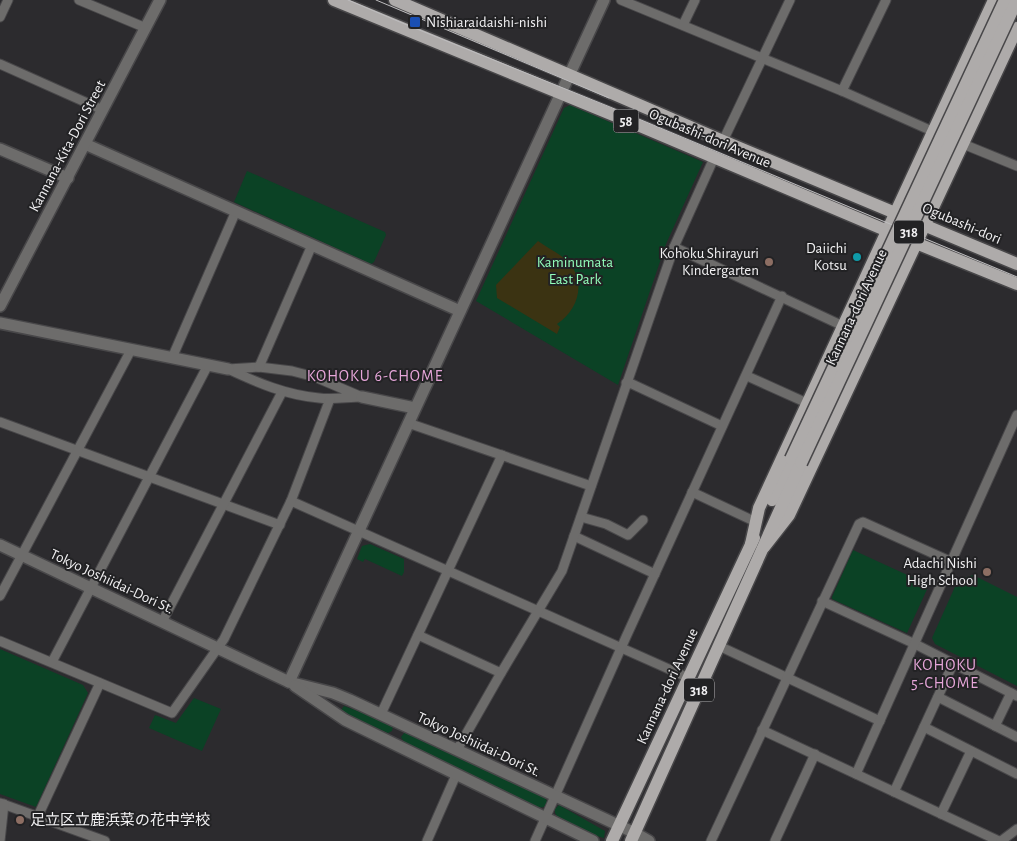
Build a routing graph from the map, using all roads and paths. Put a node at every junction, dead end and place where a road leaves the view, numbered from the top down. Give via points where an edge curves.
1 (8, 0) edge
2 (79, 0) edge
3 (160, 0) edge
4 (334, 0) edge
5 (394, 0) edge
6 (604, 0) edge
7 (621, 0) edge
8 (695, 0) edge
9 (790, 0) edge
10 (886, 0) edge
11 (994, 0) edge
12 (1005, 0) edge
13 (1017, 0) edge
14 (0, 17) edge
15 (683, 25) junction
16 (146, 28) junction
17 (1017, 28) edge
18 (762, 59) junction
19 (0, 64) edge
20 (570, 74) junction
21 (842, 91) junction
22 (560, 94) junction
23 (103, 110) junction
24 (932, 131) junction
25 (723, 141) junction
26 (85, 144) junction
27 (963, 144) junction
28 (0, 149) edge
29 (714, 158) junction
30 (1017, 166) edge
31 (68, 178) junction
32 (236, 211) junction
33 (895, 212) junction
34 (925, 225) junction
35 (886, 230) junction
36 (916, 243) junction
37 (312, 245) junction
38 (674, 247) junction
39 (1017, 264) edge
40 (1017, 284) edge
41 (782, 296) junction
42 (0, 306) edge
43 (460, 311) junction
44 (0, 323) edge
45 (843, 326) junction
46 (131, 350) junction
47 (172, 358) junction
48 (208, 366) junction
49 (259, 367) junction
50 (228, 369) junction
51 (747, 376) junction
52 (626, 383) junction
53 (282, 392) junction
54 (362, 397) junction
55 (330, 398) junction
56 (807, 403) junction
57 (415, 408) junction
58 (1017, 415) edge
59 (0, 422) edge
60 (408, 423) junction
61 (722, 426) junction
62 (78, 450) junction
63 (502, 455) junction
64 (796, 461) junction
65 (149, 477) junction
66 (591, 486) junction
67 (692, 492) junction
68 (291, 501) junction
69 (224, 505) junction
70 (581, 517) junction
71 (643, 520) dead end
72 (756, 522) junction
73 (280, 525) junction
74 (358, 531) junction
75 (574, 536) junction
76 (0, 545) edge
77 (757, 546) junction
78 (22, 555) junction
79 (952, 562) junction
80 (448, 570) junction
81 (655, 574) junction
82 (91, 588) junction
83 (0, 596) edge
84 (822, 601) junction
85 (539, 611) junction
86 (162, 622) junction
87 (418, 634) junction
88 (0, 641) edge
89 (915, 644) junction
90 (622, 646) junction
91 (719, 646) junction
92 (218, 649) junction
93 (52, 662) junction
94 (953, 664) junction
95 (501, 673) junction
96 (689, 678) junction
97 (787, 678) junction
98 (100, 683) junction
99 (290, 683) junction
100 (1014, 694) edge
101 (938, 697) junction
102 (381, 714) junction
103 (880, 721) junction
104 (402, 724) junction
105 (995, 726) junction
106 (924, 727) junction
107 (762, 730) junction
108 (1017, 737) edge
109 (393, 744) junction
110 (457, 750) junction
111 (971, 751) junction
112 (814, 754) junction
113 (856, 774) junction
114 (1017, 774) edge
115 (456, 775) junction
116 (894, 792) junction
117 (555, 796) junction
118 (2, 803) edge
119 (941, 814) junction
120 (38, 816) junction
121 (545, 818) junction
122 (619, 826) junction
123 (1017, 829) edge
124 (633, 837) edge
125 (0, 841) edge
126 (105, 841) edge
127 (427, 841) edge
128 (535, 841) edge
129 (593, 841) edge
130 (612, 841) edge
131 (649, 841) edge
132 (711, 841) edge
133 (775, 841) edge
134 (1000, 841) edge

1 - 14 street
2 - 16 street
3 - 16 street, Kannana-Kita-Dori Street
4 - 22 main road, Ogubashi-dori Avenue / 58
5 - 20 main road, Ogubashi-dori Avenue / 58
6 - 20 street
7 - 15 street
8 - 15 street
9 - 18 street
10 - 21 street
11 - 24 main road, Kannana-dori Avenue / 318
12 - 64 main road, Kannana-dori Avenue / 318, bridge
13 - 64 main road, Kannana-dori Avenue / 318, bridge
15 - 18 street
16 - 23 street, Kannana-Kita-Dori Street
17 - 27 main road, Kannana-dori Avenue / 318
18 - 21 street
18 - 25 street
19 - 23 street
20 - 22 street
20 - 25 main road, Ogubashi-dori Avenue / 58
21 - 24 street
22 - 29 main road, Ogubashi-dori Avenue / 58
22 - 43 street
23 - 26 street, Kannana-Kita-Dori Street
24 - 33 main road, Kannana-dori Avenue / 318
25 - 33 main road, Ogubashi-dori Avenue / 58
26 - 31 street, Kannana-Kita-Dori Street
26 - 32 street
27 - 30 street
27 - 34 main road, Kannana-dori Avenue / 318
28 - 31 street
29 - 35 main road, Ogubashi-dori Avenue / 58
29 - 38 street
31 - 42 street, Kannana-Kita-Dori Street
32 - 37 street
32 - 47 street
33 - 34 main road, Ogubashi-dori / 58
33 - 35 main road, Kannana-dori Avenue / 318
34 - 36 main road, Kannana-dori Avenue / 318
34 - 39 main road, Ogubashi-dori / 58
35 - 36 main road, Ogubashi-dori Avenue / 58
35 - 45 main road, Kannana-dori Avenue / 318
36 - 40 main road, Ogubashi-dori Avenue / 58
36 - 77 main road, Kannana-dori Avenue / 318 via 789,515
37 - 43 street
37 - 49 street
38 - 41 street
38 - 52 street
41 - 45 street
41 - 51 street
43 - 57 street
44 - 46 street
45 - 56 main road, Kannana-dori Avenue / 318
46 - 47 street
46 - 62 street
47 - 48 street
48 - 50 street
48 - 65 street
49 - 50 street
49 - 54 street via 315,377
50 - 53 street
51 - 56 street
51 - 61 street
52 - 61 street
52 - 66 street
53 - 55 street
53 - 69 street
54 - 55 street
54 - 57 street
55 - 68 street
56 - 72 main road, Kannana-dori Avenue / 318 via 759,508
57 - 60 street
58 - 79 street
59 - 62 street
60 - 63 street
60 - 74 street
61 - 67 street
62 - 65 street
62 - 78 street
63 - 66 street
63 - 80 street
64 - 77 main road, Kannana-dori Avenue / 318
65 - 69 street
65 - 82 street
66 - 70 street
67 - 72 street
67 - 81 street
68 - 73 street
68 - 74 street
69 - 73 street
69 - 86 street
70 - 71 street via 628,535
70 - 75 street
72 - 77 main road, Kannana-dori Avenue / 318
73 - 92 street
74 - 80 street
74 - 99 street
75 - 81 street
75 - 85 street via 562,572
76 - 78 street, Tokyo Joshiidai-Dori St.
77 - 91 main road, Kannana-dori Avenue / 318
77 - 96 main road, Kannana-dori Avenue / 318
78 - 82 street, Tokyo Joshiidai-Dori St.
78 - 83 street
79 - 84 street via 863,522 859,524
79 - 89 street
80 - 85 street
80 - 87 street
81 - 90 street
82 - 86 street, Tokyo Joshiidai-Dori St.
82 - 93 street
84 - 89 street
84 - 97 street
85 - 90 street
85 - 95 street
86 - 92 street, Tokyo Joshiidai-Dori St.
87 - 95 street
87 - 102 street
88 - 93 street
89 - 94 street
89 - 103 street
90 - 96 street
90 - 117 street
91 - 97 street
91 - 124 main road, Kannana-dori Avenue / 318
92 - 98 street via 172,713
92 - 99 street, Tokyo Joshiidai-Dori St.
93 - 98 street
94 - 100 street
94 - 101 street
95 - 110 street
96 - 122 main road, Kannana-dori Avenue / 318
97 - 103 street
97 - 107 street
98 - 120 street
99 - 102 street, Tokyo Joshiidai-Dori St. via 333,693
99 - 109 street, Tokyo Joshiidai-Dori St. via 345,720
100 - 105 street
101 - 105 street
101 - 106 street
102 - 104 street, Tokyo Joshiidai-Dori St.
103 - 113 street
104 - 109 street
104 - 110 street, Tokyo Joshiidai-Dori St.
105 - 108 street
106 - 111 street
106 - 116 street
107 - 112 street
107 - 132 street
109 - 115 street, Tokyo Joshiidai-Dori St.
110 - 117 street, Tokyo Joshiidai-Dori St.
111 - 114 street
111 - 119 street
112 - 113 street
112 - 133 street
113 - 116 street
115 - 121 street, Tokyo Joshiidai-Dori St.
115 - 127 street
116 - 119 street
117 - 121 street
117 - 122 street, Tokyo Joshiidai-Dori St.
118 - 120 street
118 - 125 street
119 - 134 street
120 - 126 street
121 - 128 street
121 - 129 street, Tokyo Joshiidai-Dori St.
122 - 124 street, Tokyo Joshiidai-Dori St.
122 - 130 main road, Kannana-dori Avenue / 318
123 - 134 street
124 - 131 street, Tokyo Joshiidai-Dori St.

